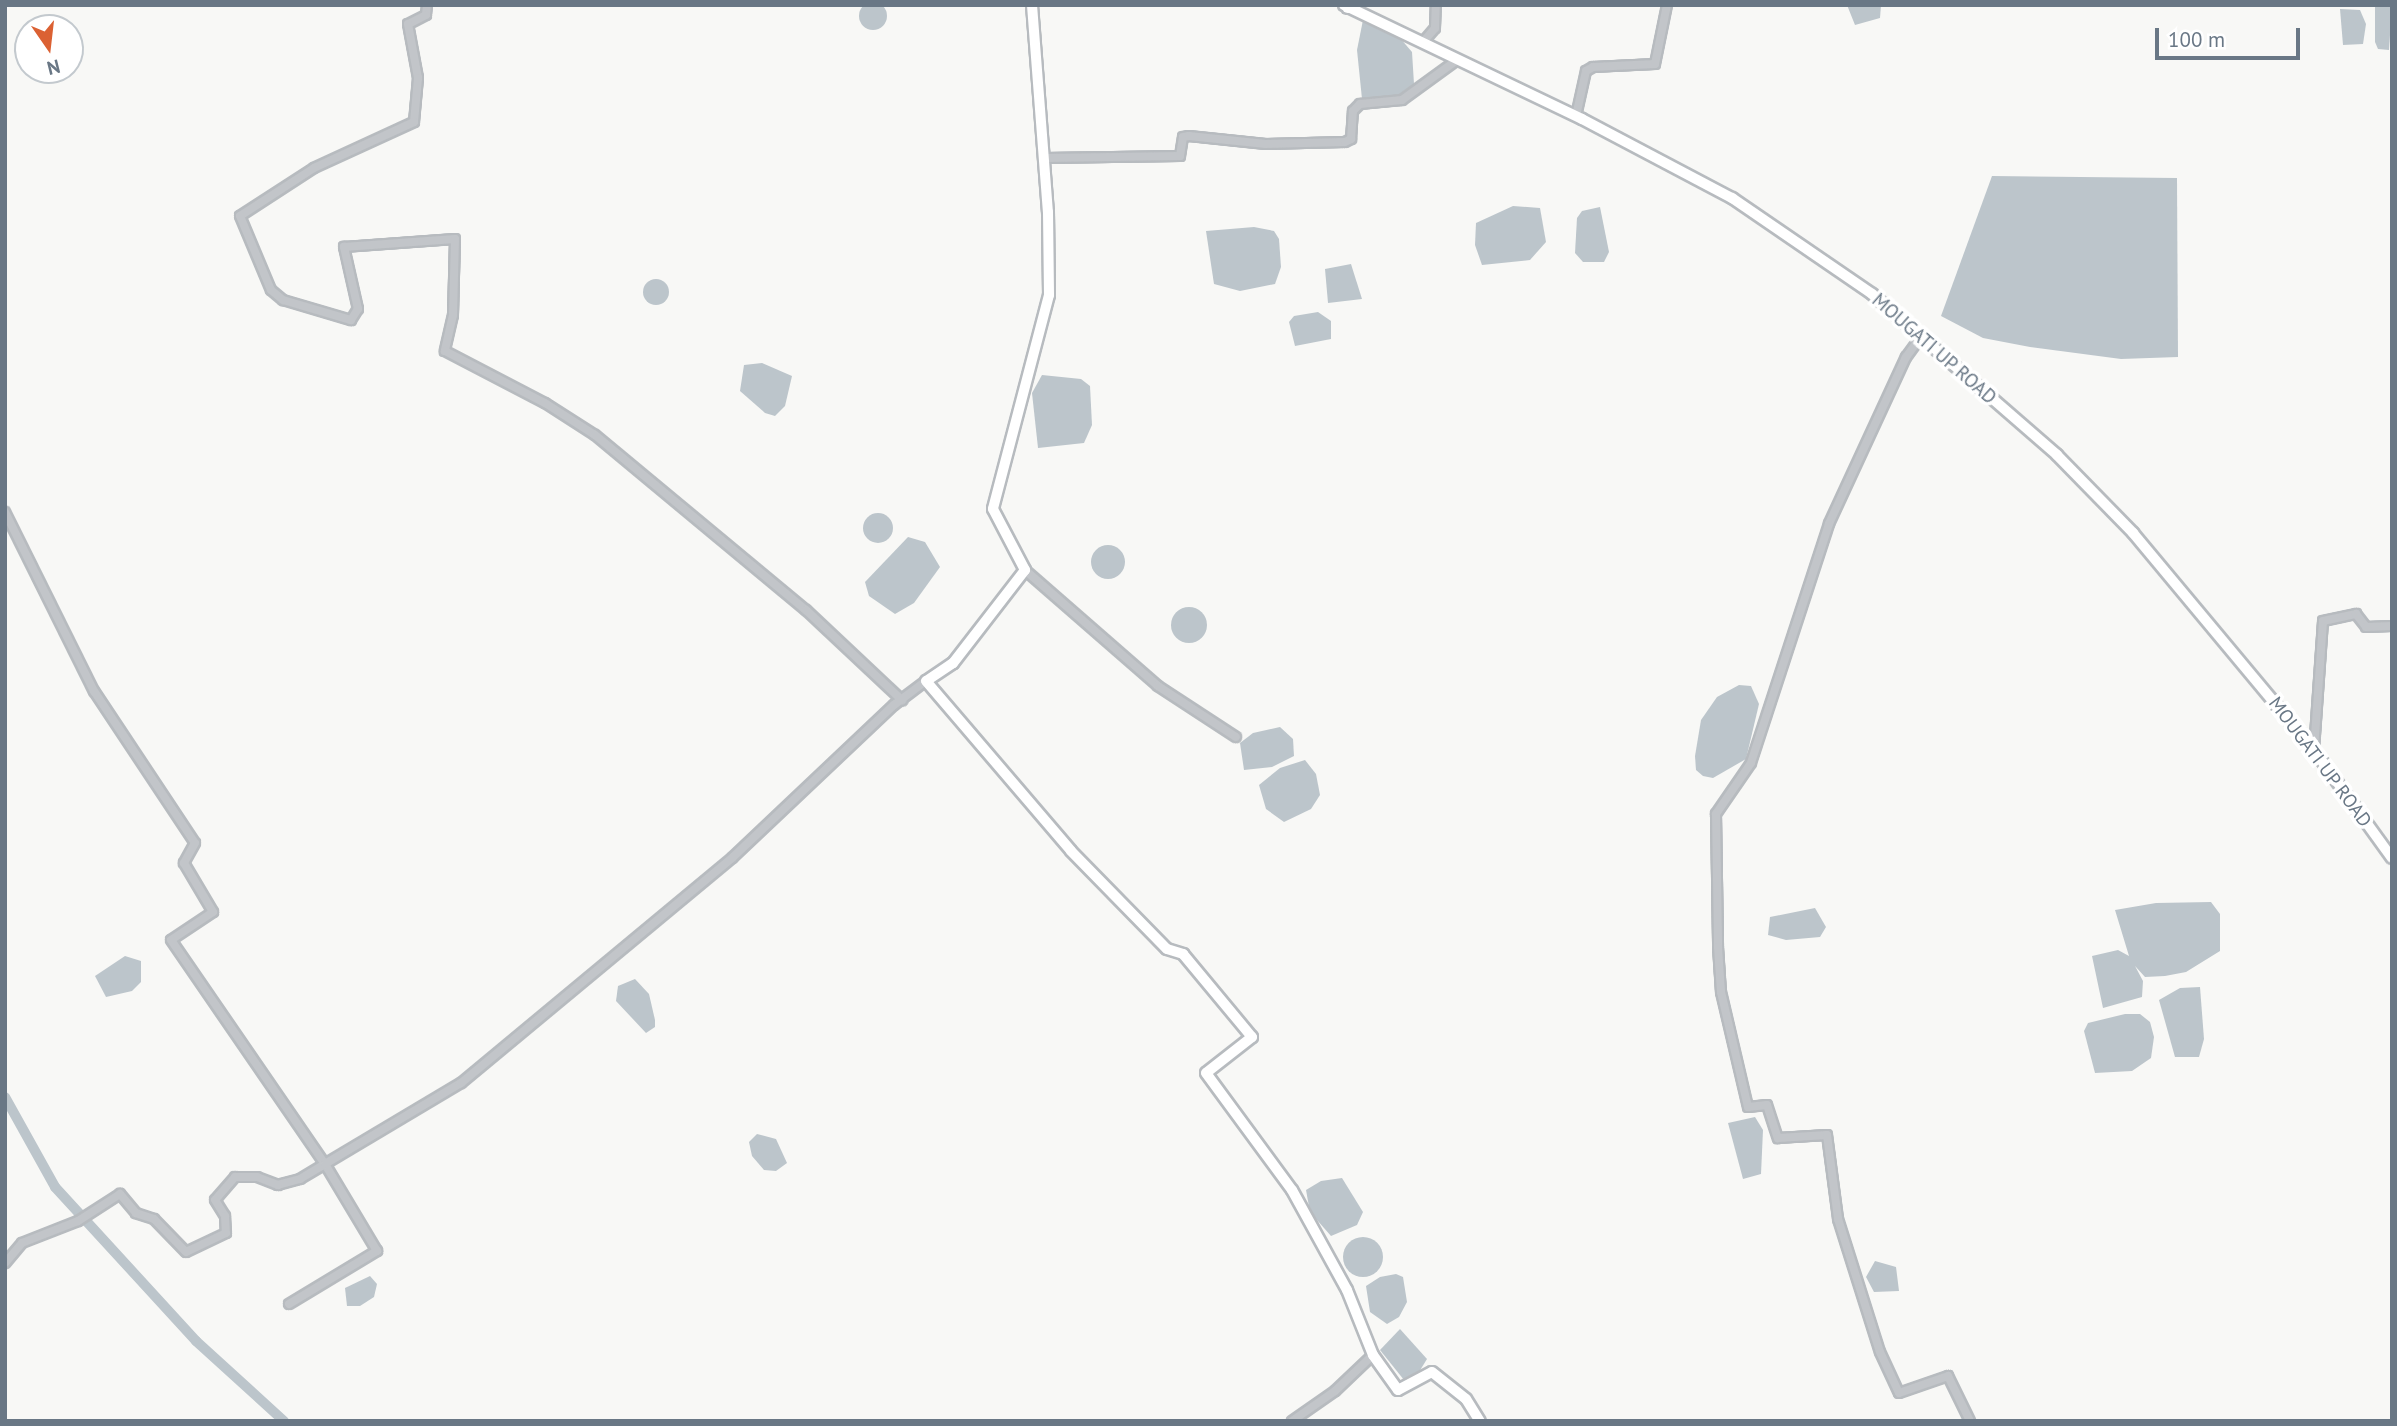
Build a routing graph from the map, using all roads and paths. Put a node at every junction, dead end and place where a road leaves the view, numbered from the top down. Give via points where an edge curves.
1 (427, 5) edge
2 (1032, 5) edge
3 (1436, 5) edge
4 (1667, 5) edge
5 (1347, 6) edge
6 (1423, 42) junction
7 (1457, 60) junction
8 (1576, 116) junction
9 (1045, 158) junction
10 (1920, 338) junction
11 (5, 512) edge
12 (1026, 570) junction
13 (2392, 626) edge
14 (926, 681) junction
15 (902, 700) junction
16 (1236, 737) dead end
17 (2314, 750) junction
18 (2392, 858) edge
19 (325, 1164) junction
20 (5, 1264) edge
21 (289, 1304) dead end
22 (1373, 1355) junction
23 (1292, 1421) edge
24 (1480, 1421) edge
25 (1970, 1421) edge

1 - 15 street via 426,15 408,24 418,78 414,122 323,163 240,216 271,290 283,300 351,320 358,309 344,247 455,239 454,304 445,351 595,435 806,610
2 - 9 street
3 - 6 street via 1435,28
4 - 8 street via 1655,64 1586,71
5 - 6 street, MOUGATI UP ROAD
6 - 7 street, MOUGATI UP ROAD
7 - 8 street, MOUGATI UP ROAD
7 - 9 street via 1402,100 1360,104 1353,111 1351,139 1345,142 1266,144 1189,136 1183,137 1180,156
8 - 10 street, MOUGATI UP ROAD via 1732,198 1872,294
9 - 12 street via 1049,295 993,509
10 - 17 street, MOUGATI UP ROAD via 2057,455 2133,533
10 - 25 street via 1906,357 1829,524 1752,763 1716,814 1718,947 1721,992 1748,1107 1767,1105 1778,1138 1826,1135 1838,1219 1880,1352 1899,1393 1948,1376
11 - 19 street via 94,691 195,843 184,863 213,912 171,940
12 - 14 street via 953,663
12 - 16 street via 1158,686
13 - 17 street via 2366,628 2356,614 2323,621
14 - 15 street
14 - 22 street via 1071,851 1167,949 1183,954 1252,1037 1206,1073 1292,1190 1347,1290
15 - 19 street via 732,858 461,1083
17 - 18 street, MOUGATI UP ROAD
19 - 20 street via 278,1185 257,1177 235,1177 215,1199 225,1216 226,1233 186,1252 154,1219 136,1213 120,1194 78,1222 22,1243
19 - 21 street via 377,1251
22 - 23 street
22 - 24 street via 1398,1390 1432,1372 1466,1399

